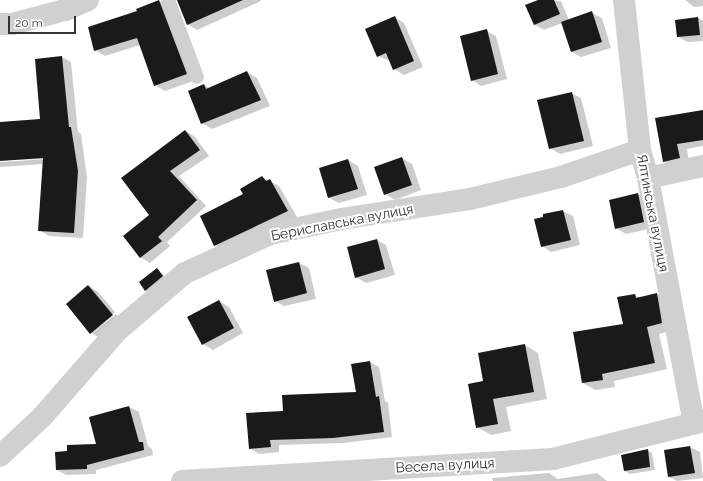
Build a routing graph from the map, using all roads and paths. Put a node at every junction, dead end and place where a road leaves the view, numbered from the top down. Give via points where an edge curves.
1 (88, 0) edge
2 (168, 0) edge
3 (624, 0) edge
4 (0, 24) edge
5 (197, 77) dead end
6 (640, 150) junction
7 (703, 166) edge
8 (648, 178) junction
9 (698, 422) edge
10 (0, 456) edge
11 (182, 481) edge

1 - 4 street via 65,10 12,24
2 - 5 lane
3 - 6 street, Ялтинська вулиця
6 - 8 street, Ялтинська вулиця
6 - 10 street, Бериславська вулиця via 561,177 470,199 341,219 270,234 185,273 118,330 42,417
7 - 8 street
8 - 9 street, Ялтинська вулиця
9 - 11 street, Весела вулиця via 553,459

